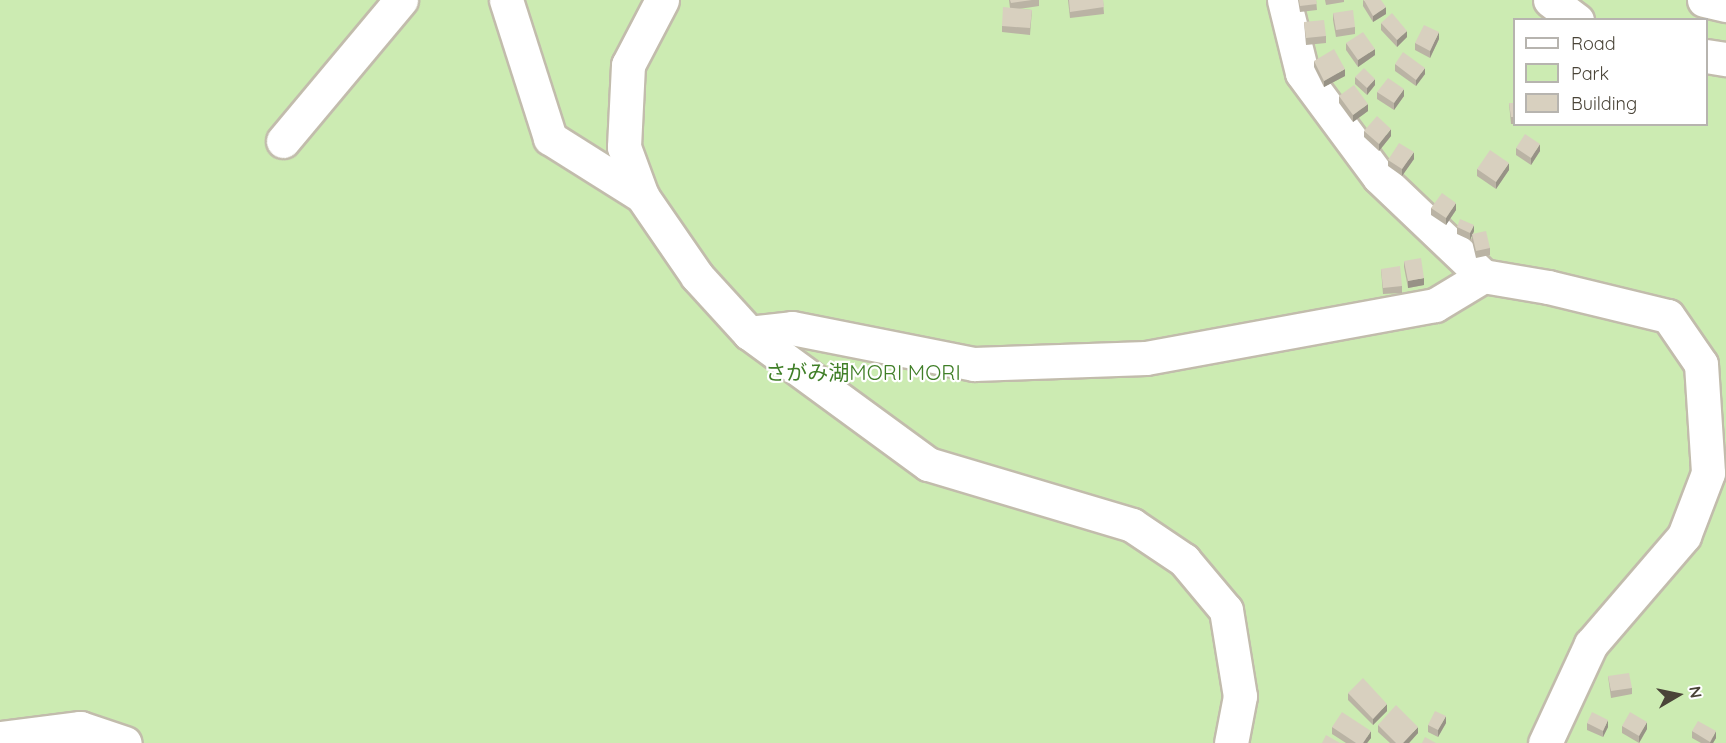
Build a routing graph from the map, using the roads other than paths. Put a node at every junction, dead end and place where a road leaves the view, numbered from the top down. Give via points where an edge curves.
1 (401, 0) edge
2 (506, 0) edge
3 (662, 0) edge
4 (1284, 0) edge
5 (1550, 0) edge
6 (1704, 0) edge
7 (1726, 5) edge
8 (1574, 18) edge
9 (1708, 56) edge
10 (1726, 59) edge
11 (283, 141) dead end
12 (642, 196) junction
13 (1483, 276) junction
14 (749, 333) junction
15 (1717, 479) edge
16 (0, 738) edge
17 (125, 743) edge
18 (1231, 743) edge
19 (1545, 743) edge

1 - 11 lane
2 - 12 lane via 550,138
3 - 12 lane via 628,65 624,147
4 - 13 lane via 1302,73 1309,83 1379,177
5 - 8 lane
6 - 7 lane
9 - 10 lane
12 - 14 lane via 697,276
13 - 14 lane via 1435,305 1146,358 974,364 792,328
13 - 15 lane via 1668,316 1701,364
14 - 18 lane via 928,464 1132,525 1184,560 1226,610 1240,696
15 - 19 lane via 1684,536 1591,644
16 - 17 lane via 80,728

